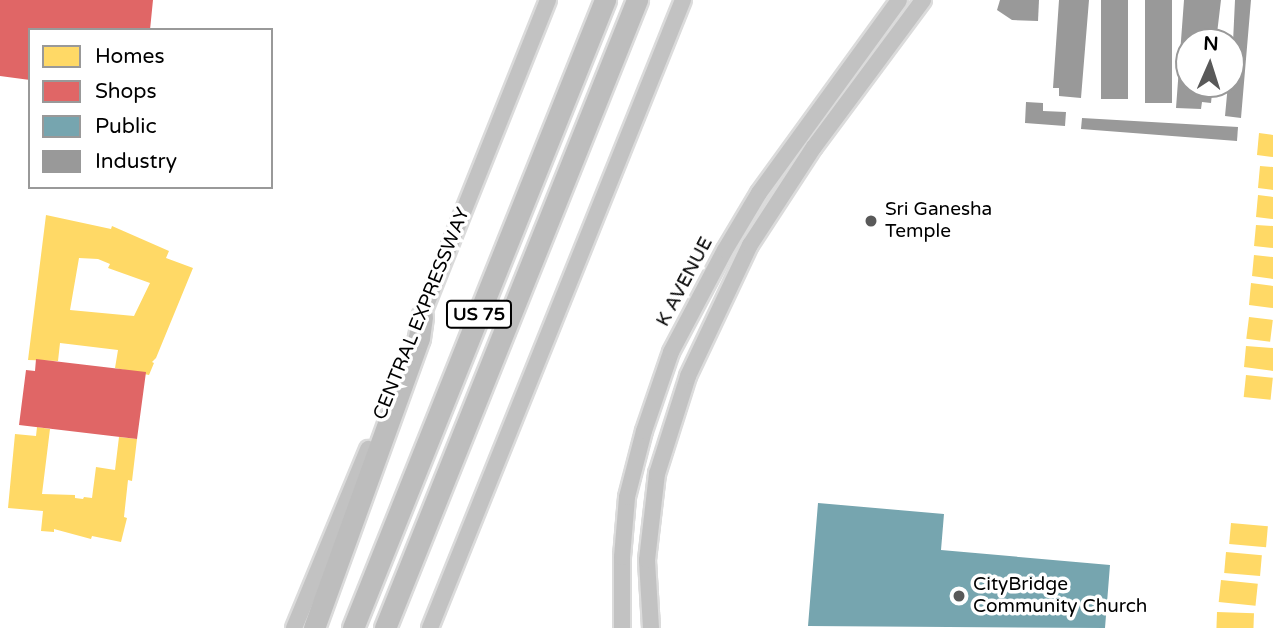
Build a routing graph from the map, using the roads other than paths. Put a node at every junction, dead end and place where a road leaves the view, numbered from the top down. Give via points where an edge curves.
1 (548, 0) edge
2 (605, 0) edge
3 (637, 0) edge
4 (683, 0) edge
5 (899, 0) edge
6 (923, 0) edge
7 (422, 316) junction
8 (632, 468) junction
9 (657, 474) junction
10 (294, 628) edge
11 (314, 628) edge
12 (353, 628) edge
13 (385, 628) edge
14 (430, 628) edge
15 (622, 628) edge
16 (651, 628) edge

1 - 7 main road, CENTRAL EXPRESSWAY
2 - 12 highway, US 75
3 - 13 highway, US 75
4 - 14 main road
5 - 8 main road, K AVENUE via 795,141 725,250 671,352
6 - 9 main road via 814,147 750,245 688,376
7 - 10 main road, CENTRAL EXPRESSWAY
7 - 11 highway via 419,338
8 - 9 main road
8 - 15 main road, K AVENUE via 623,530
9 - 16 main road via 648,560

